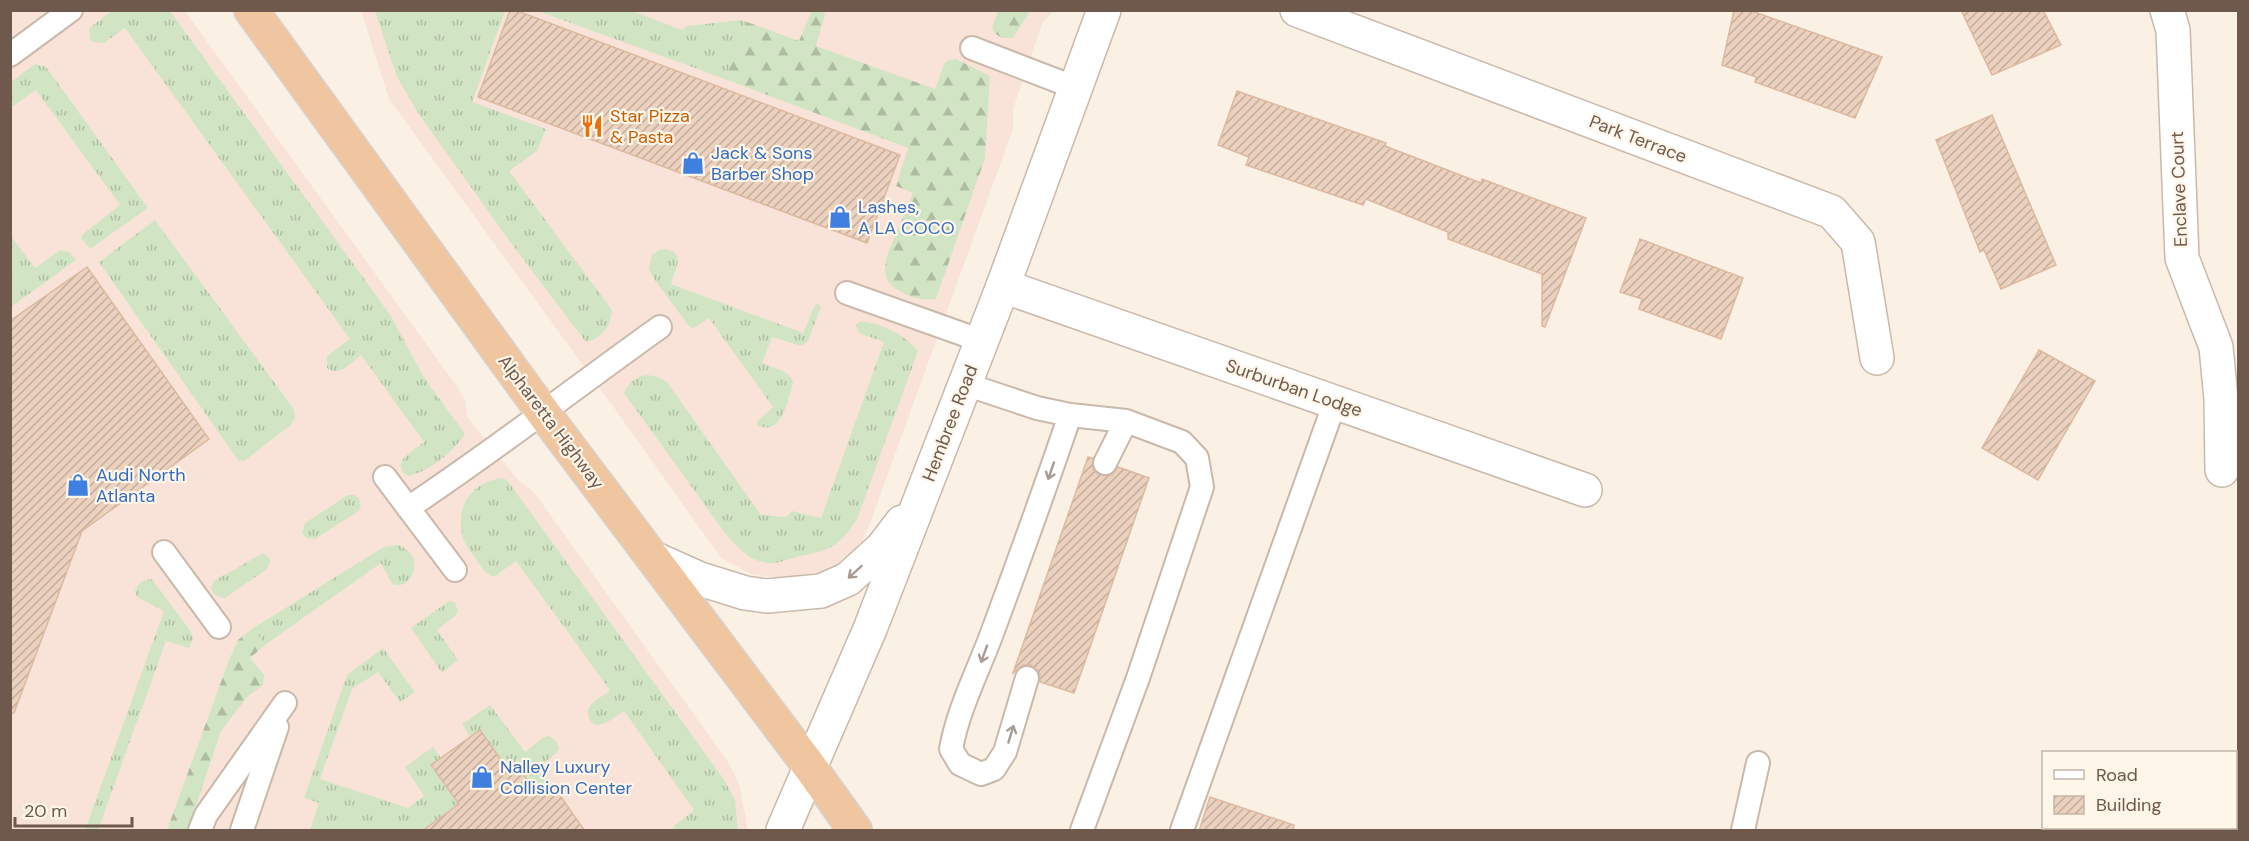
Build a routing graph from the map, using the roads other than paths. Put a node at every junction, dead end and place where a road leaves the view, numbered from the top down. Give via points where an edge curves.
1 (71, 10) edge
2 (1104, 10) edge
3 (1297, 10) edge
4 (2167, 10) edge
5 (253, 11) edge
6 (972, 48) dead end
7 (10, 55) edge
8 (1076, 88) junction
9 (1003, 286) junction
10 (847, 293) dead end
11 (660, 327) dead end
12 (982, 341) junction
13 (1877, 358) dead end
14 (965, 384) junction
15 (1335, 402) junction
16 (542, 411) junction
17 (1070, 415) junction
18 (1126, 421) junction
19 (1105, 463) dead end
20 (2222, 470) dead end
21 (385, 477) dead end
22 (1585, 490) dead end
23 (921, 497) junction
24 (408, 508) junction
25 (164, 552) dead end
26 (653, 558) junction
27 (455, 570) dead end
28 (219, 627) dead end
29 (1027, 678) dead end
30 (1758, 763) dead end
31 (810, 767) junction
32 (200, 831) edge
33 (242, 831) edge
34 (783, 831) edge
35 (855, 831) edge
36 (1082, 831) edge
37 (1182, 831) edge
38 (1743, 831) edge

1 - 7 lane
2 - 8 street, Hembree Road
3 - 13 street, Park Terrace via 1832,212 1858,242
4 - 20 street, Enclave Court via 2173,30 2182,258 2216,347
5 - 16 highway, Alpharetta Highway
6 - 8 lane
8 - 9 street, Hembree Road
9 - 12 street, Hembree Road
9 - 15 street, Surburban Lodge
10 - 12 lane
11 - 16 lane
12 - 14 street, Hembree Road
14 - 17 lane
14 - 23 street, Hembree Road
15 - 22 street, Surburban Lodge
15 - 37 lane
16 - 24 lane
16 - 26 highway, Alpharetta Highway
17 - 18 lane
17 -> 29 lane via 955,725 951,748 960,764 981,774 994,769 1005,752
18 - 19 lane
18 - 36 lane via 1182,442 1197,458 1202,487
21 - 24 lane
23 -> 26 street via 882,548 848,579 821,591 767,596 745,593
23 - 31 street, Hembree Road via 870,629
24 - 27 lane
25 - 28 lane
26 - 31 highway, Alpharetta Highway
30 - 38 lane
31 - 34 street, Hembree Road
31 - 35 highway, Alpharetta Highway
32 - 33 lane via 206,815 285,703

